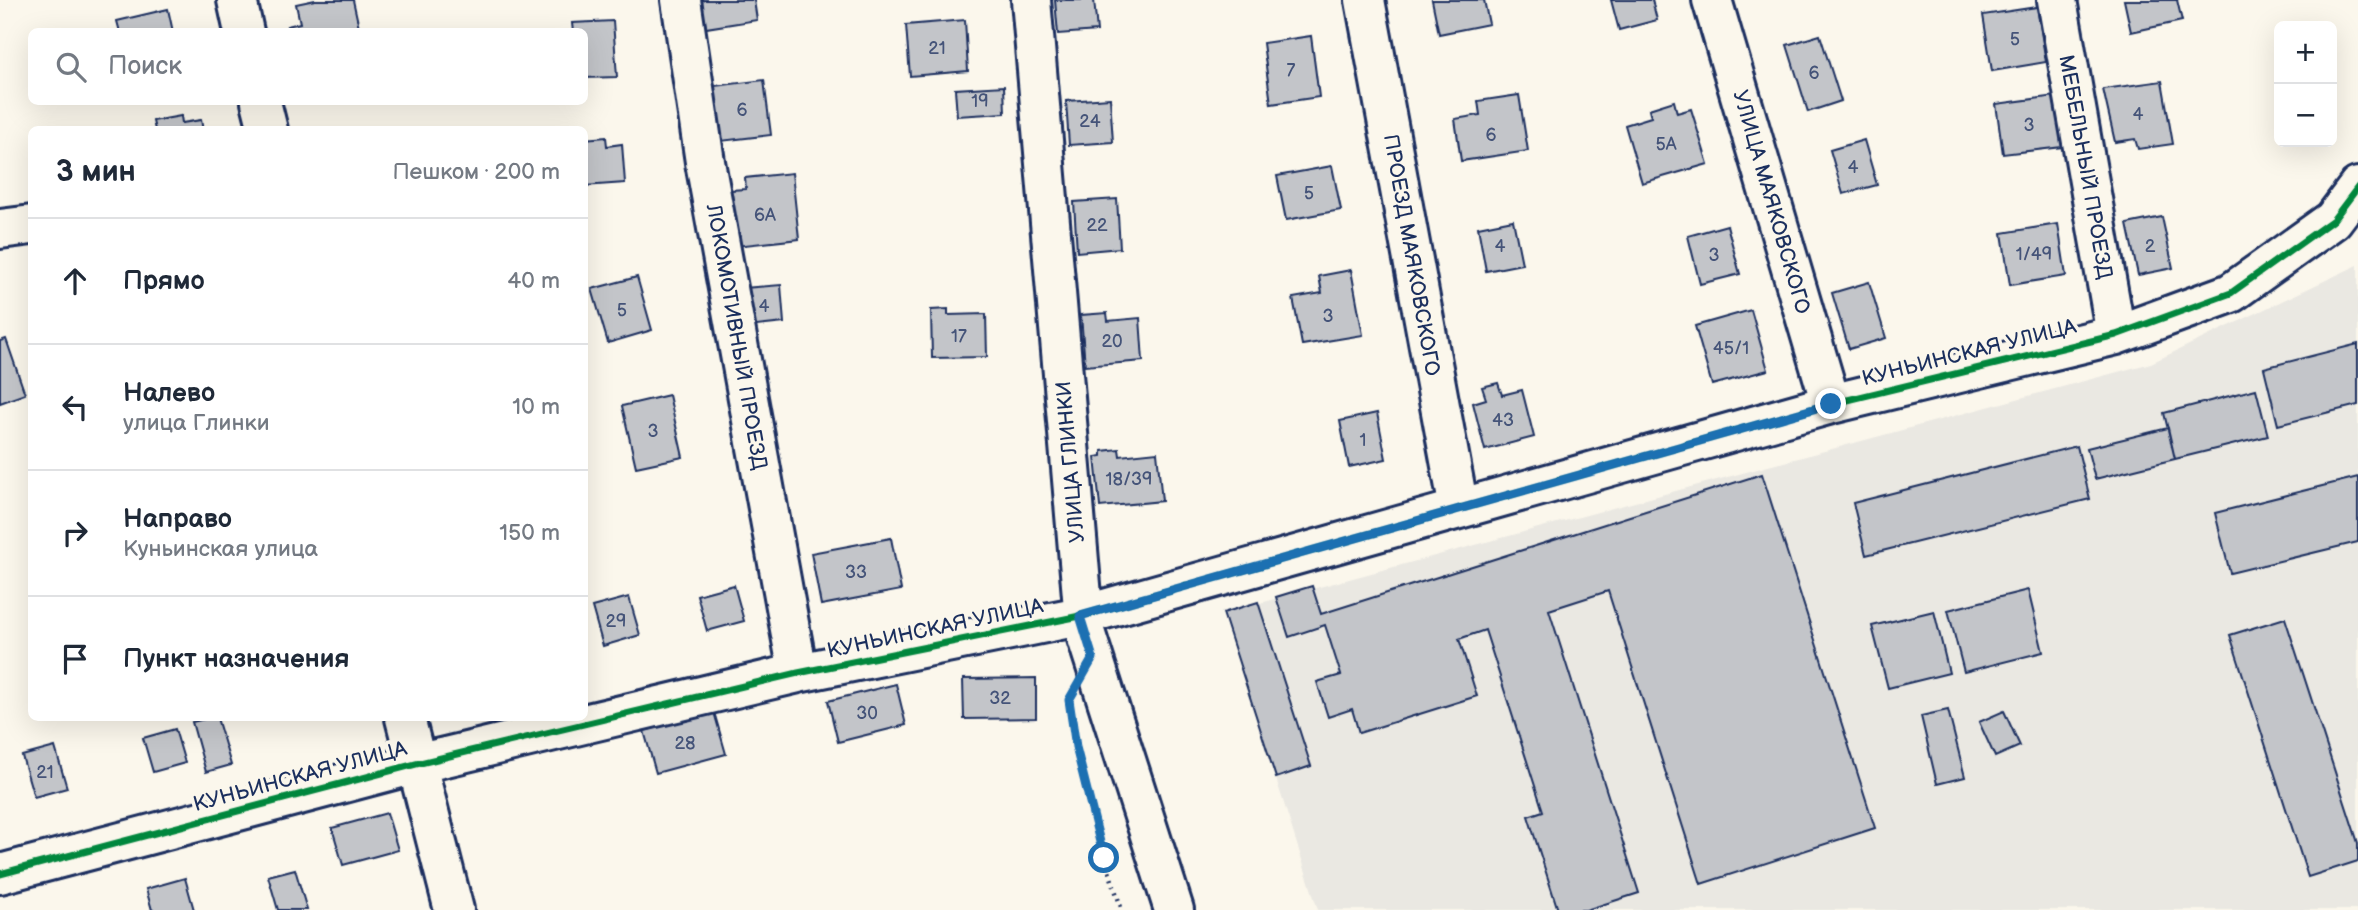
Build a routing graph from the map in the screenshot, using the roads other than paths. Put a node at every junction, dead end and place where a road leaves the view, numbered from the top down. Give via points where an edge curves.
1 (237, 0) edge
2 (681, 0) edge
3 (1031, 0) edge
4 (1365, 0) edge
5 (1712, 0) edge
6 (2057, 0) edge
7 (243, 28) edge
8 (262, 105) edge
9 (267, 126) edge
10 (2358, 187) edge
11 (28, 226) edge
12 (0, 229) edge
13 (2116, 335) junction
14 (1831, 404) junction
15 (1458, 509) junction
16 (1080, 616) junction
17 (798, 673) junction
18 (406, 721) edge
19 (416, 764) junction
20 (0, 874) edge
21 (454, 910) edge
22 (1174, 910) edge

1 - 7 street
2 - 17 street, ЛОКОМОТИВНЫЙ ПРОЕЗД via 705,162
3 - 16 street, УЛИЦА ГЛИНКИ via 1083,608
4 - 15 street, ПРОЕЗД МАЯКОВСКОГО
5 - 14 street, УЛИЦА МАЯКОВСКОГО
6 - 13 street, МЕБЕЛЬНЫЙ ПРОЕЗД
8 - 9 street
10 - 13 street, КУНЬИНСКАЯ УЛИЦА via 2333,220 2231,293
11 - 12 street
13 - 14 street, КУНЬИНСКАЯ УЛИЦА
14 - 15 street, КУНЬИНСКАЯ УЛИЦА
15 - 16 street, КУНЬИНСКАЯ УЛИЦА
16 - 17 street, КУНЬИНСКАЯ УЛИЦА
16 - 22 street, УЛИЦА ГЛИНКИ
17 - 19 street, КУНЬИНСКАЯ УЛИЦА
18 - 19 street
19 - 20 street, КУНЬИНСКАЯ УЛИЦА
19 - 21 street

